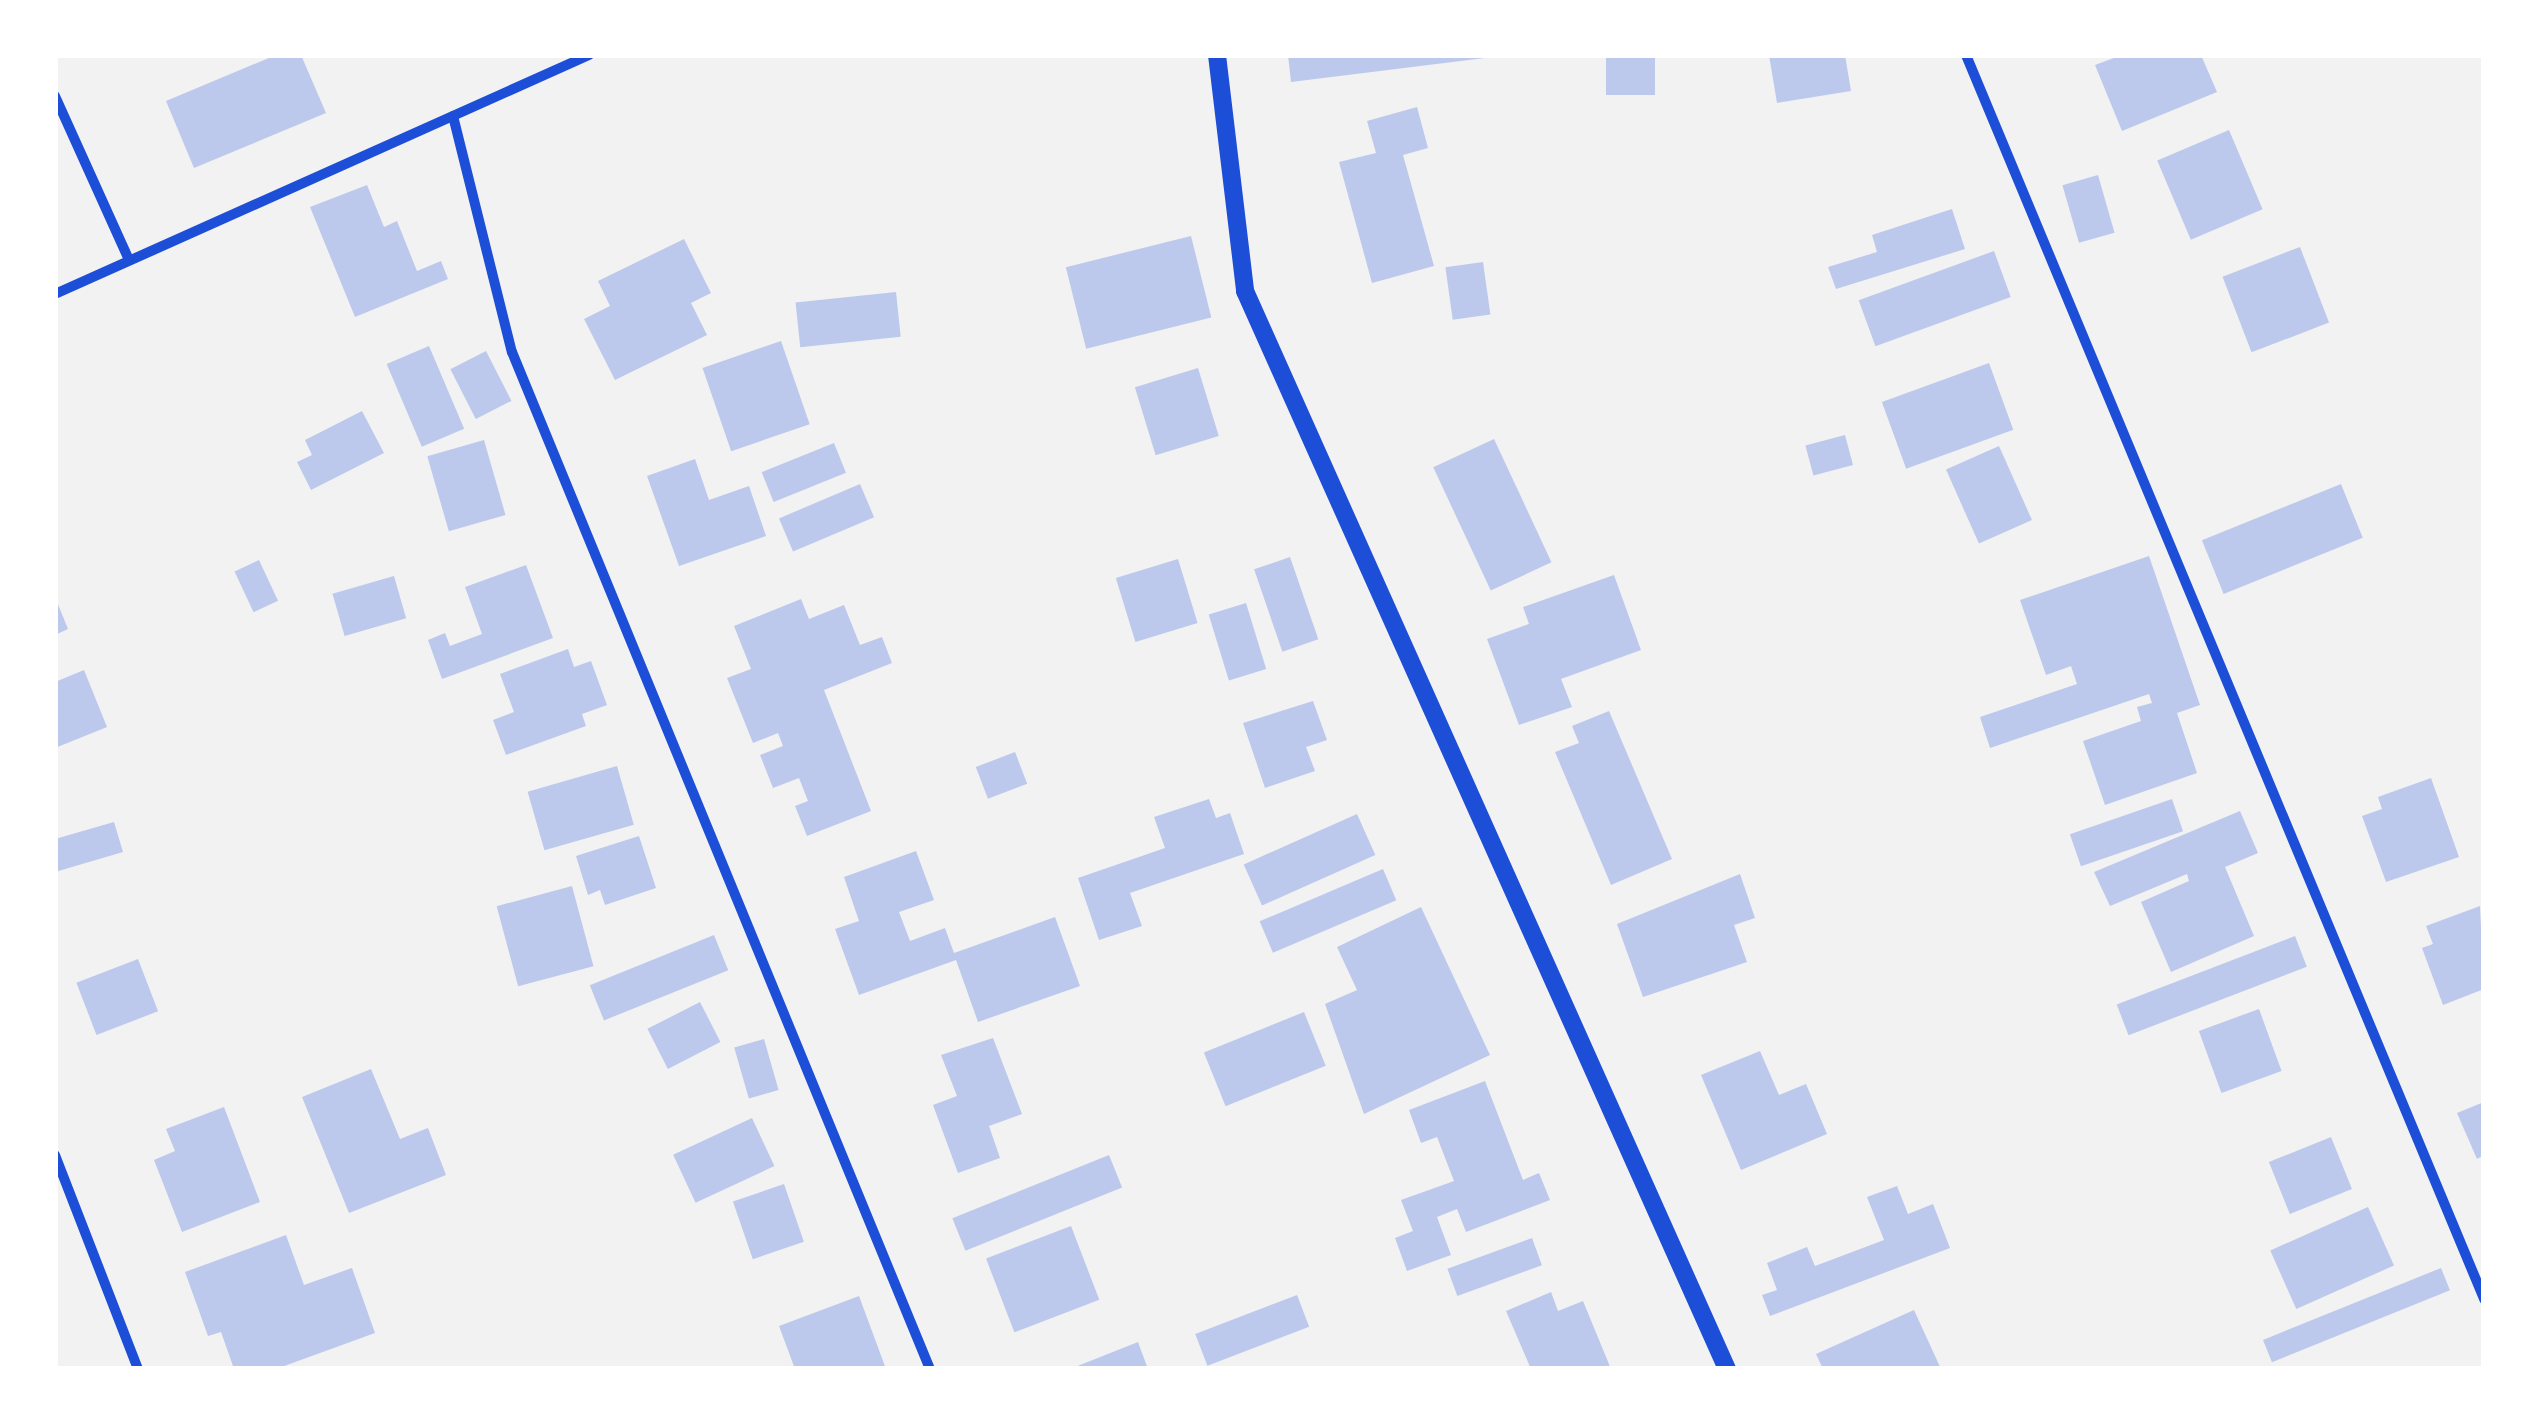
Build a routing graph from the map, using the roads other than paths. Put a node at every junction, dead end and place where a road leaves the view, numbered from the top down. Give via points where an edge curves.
1 (589, 55) edge
2 (1218, 55) edge
3 (1966, 55) edge
4 (55, 96) edge
5 (453, 116) junction
6 (129, 260) junction
7 (55, 294) edge
8 (55, 1154) edge
9 (2484, 1300) edge
10 (138, 1369) edge
11 (930, 1369) edge
12 (1727, 1369) edge

1 - 5 street
2 - 12 street via 1245,291
3 - 9 street
4 - 6 street
5 - 6 street
5 - 11 street via 512,352
6 - 7 street
8 - 10 street

